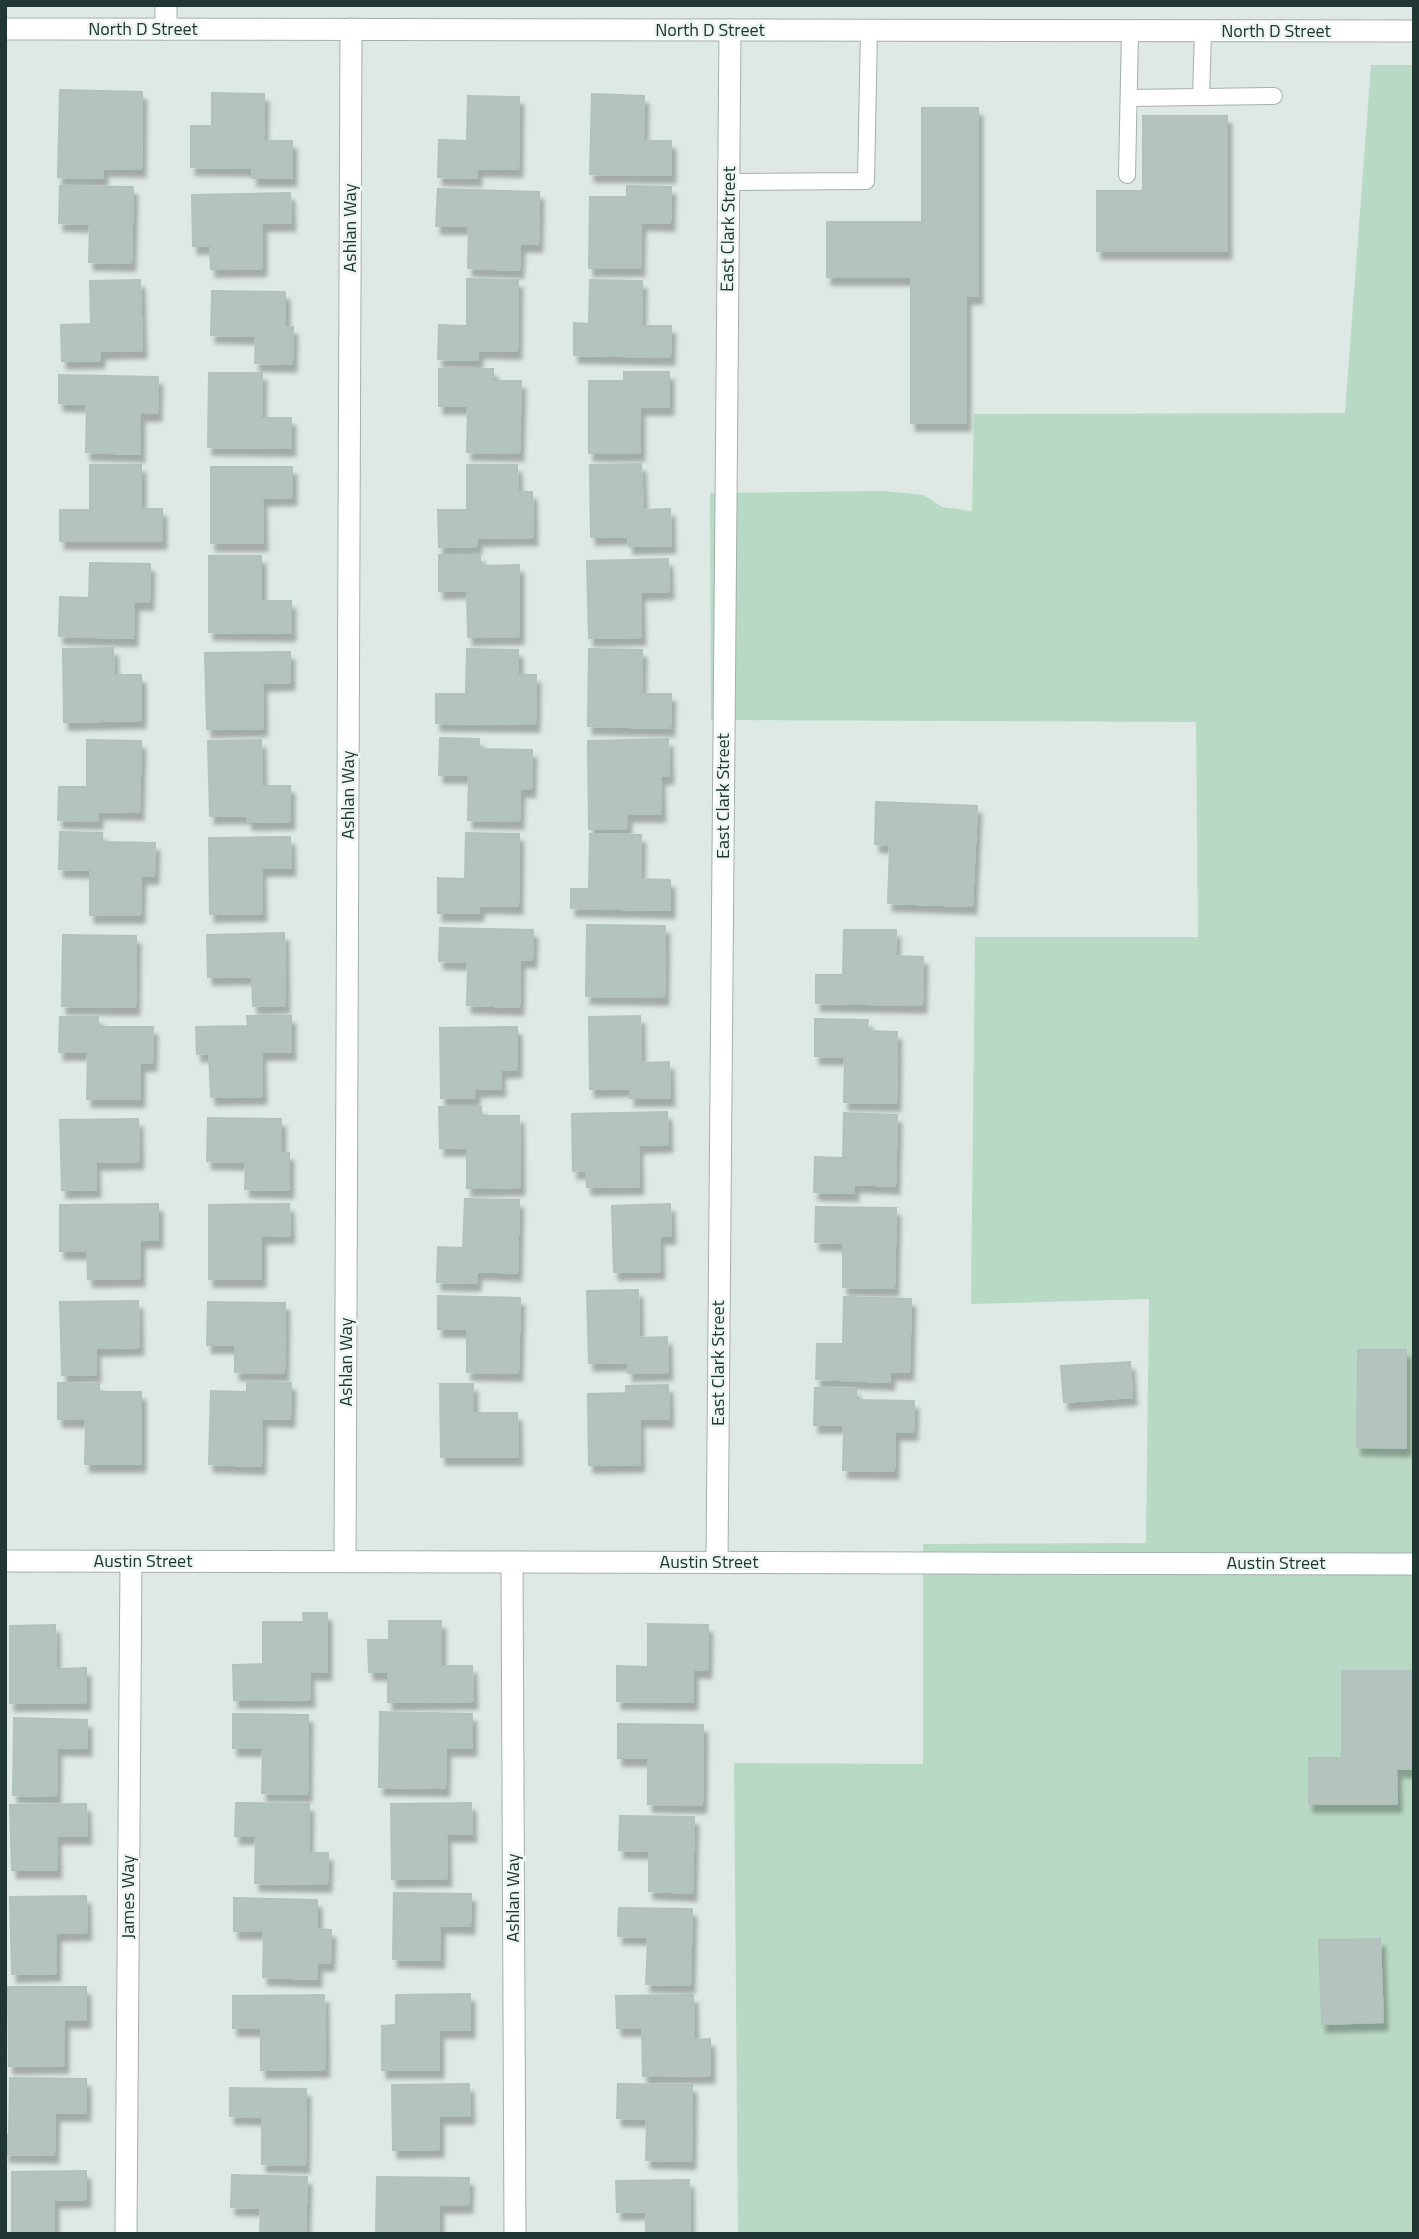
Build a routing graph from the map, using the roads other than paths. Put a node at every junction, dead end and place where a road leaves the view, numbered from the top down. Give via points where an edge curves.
1 (166, 5) edge
2 (5, 29) edge
3 (166, 29) junction
4 (351, 29) junction
5 (730, 30) junction
6 (869, 30) junction
7 (1130, 31) junction
8 (1203, 31) junction
9 (1414, 31) edge
10 (1274, 96) dead end
11 (1200, 97) junction
12 (1129, 98) junction
13 (1127, 175) dead end
14 (728, 182) junction
15 (5, 1561) edge
16 (131, 1561) junction
17 (345, 1562) junction
18 (512, 1562) junction
19 (717, 1562) junction
20 (1414, 1564) edge
21 (126, 2234) edge
22 (514, 2234) edge

1 - 3 street
2 - 3 street, North D Street
3 - 4 street, North D Street
4 - 5 street, North D Street
4 - 17 street, Ashlan Way
5 - 6 street, North D Street
5 - 14 street, East Clark Street
6 - 7 street, North D Street
6 - 14 lane via 866,181
7 - 8 street, North D Street
7 - 12 lane
8 - 9 street, North D Street
8 - 11 lane
10 - 11 lane
11 - 12 lane
12 - 13 lane
14 - 19 street, East Clark Street
15 - 16 street, Austin Street
16 - 17 street, Austin Street
16 - 21 street, James Way
17 - 18 street, Austin Street
18 - 19 street, Austin Street
18 - 22 street, Ashlan Way
19 - 20 street, Austin Street

